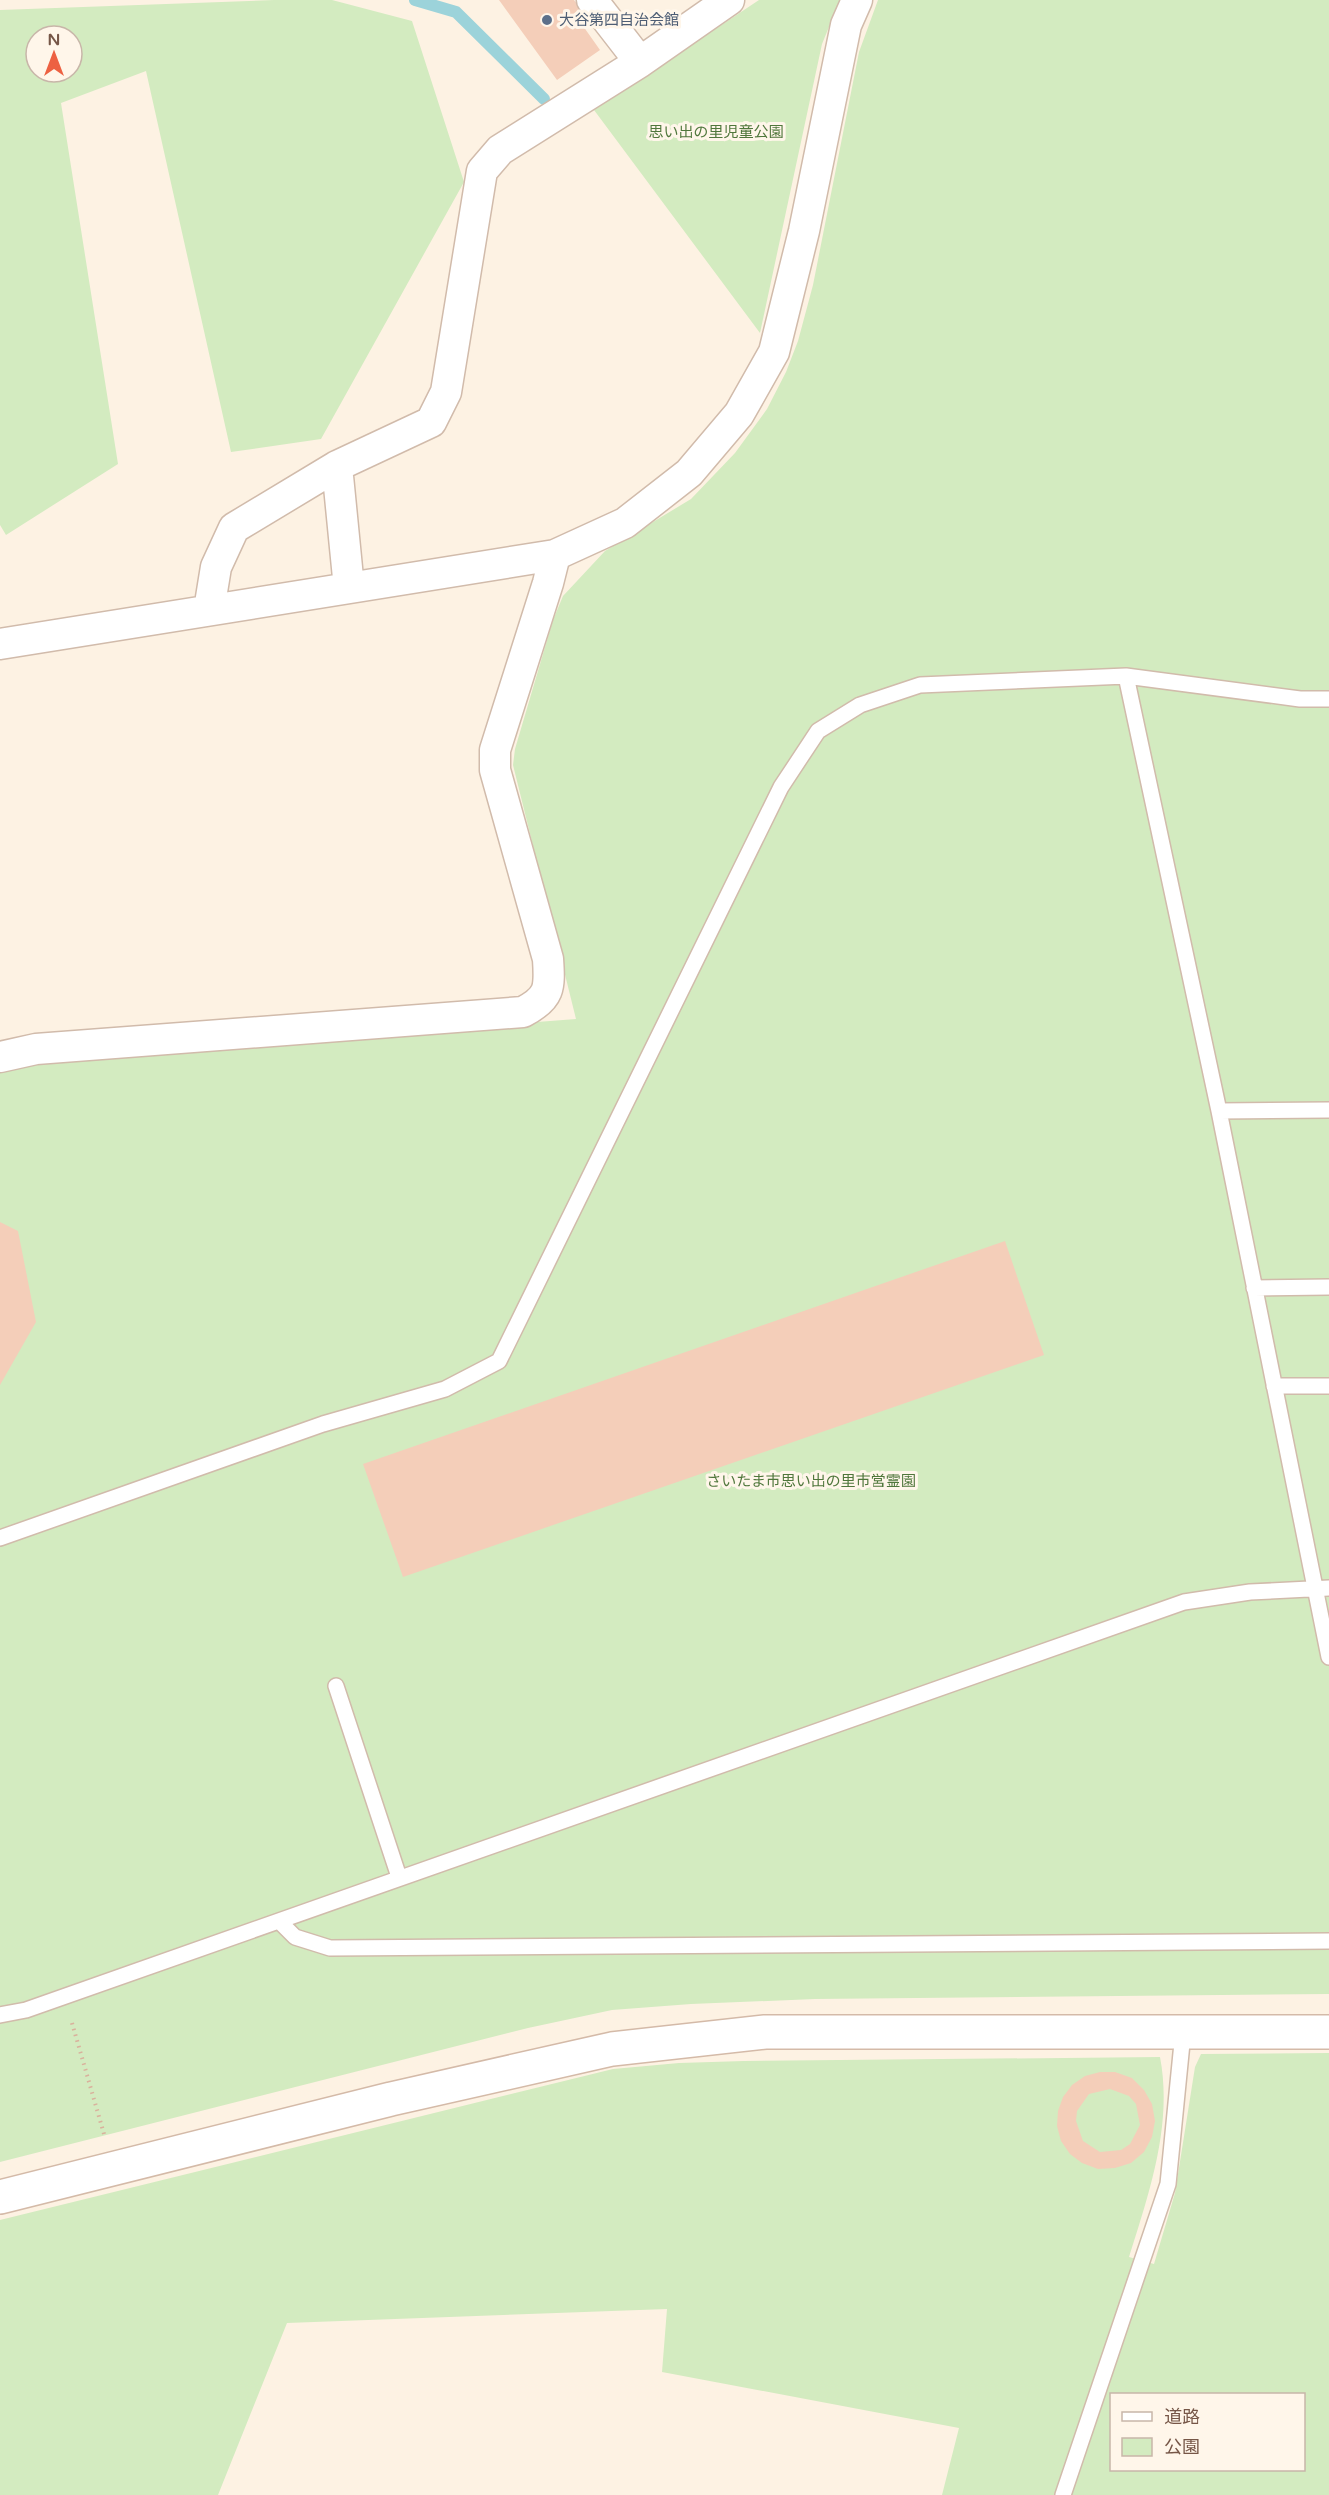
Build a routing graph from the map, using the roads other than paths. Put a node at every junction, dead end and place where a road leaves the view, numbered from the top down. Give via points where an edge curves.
1 (592, 0) edge
2 (729, 0) edge
3 (857, 0) edge
4 (639, 62) junction
5 (337, 466) junction
6 (555, 555) junction
7 (350, 588) junction
8 (209, 610) junction
9 (0, 644) edge
10 (1126, 676) junction
11 (1329, 699) edge
12 (0, 1057) edge
13 (1329, 1110) edge
14 (1219, 1111) junction
15 (1329, 1287) edge
16 (1254, 1288) junction
17 (1274, 1386) junction
18 (1329, 1386) edge
19 (0, 1538) edge
20 (1322, 1588) edge
21 (1329, 1657) edge
22 (336, 1686) dead end
23 (399, 1877) junction
24 (279, 1921) junction
25 (1329, 1941) edge
26 (0, 2015) edge
27 (1329, 2032) edge
28 (1183, 2033) junction
29 (0, 2198) edge
30 (1063, 2495) edge

1 - 4 street
2 - 4 street
3 - 6 street via 846,25 804,231 774,352 739,414 690,473 625,523
4 - 5 street via 500,150 482,171 446,392 431,422
5 - 7 street
5 - 8 street via 234,528 216,567
6 - 7 street
6 - 12 street via 495,750 495,770 548,959 546,994 537,1005 523,1012 36,1049
7 - 8 street
8 - 9 street
10 - 11 lane via 1300,699
10 - 14 lane
10 - 19 lane via 920,685 860,705 818,731 781,787 500,1360 445,1389 323,1424
13 - 14 lane
14 - 16 lane
15 - 16 lane
16 - 17 lane
17 - 18 lane
17 - 20 lane
20 - 21 lane
20 - 23 lane via 1250,1592 1184,1602
22 - 23 lane
23 - 24 lane
24 - 25 lane via 295,1937 330,1948
24 - 26 lane
27 - 28 street
28 - 29 street via 765,2032 612,2049 391,2099
28 - 30 lane via 1167,2184

